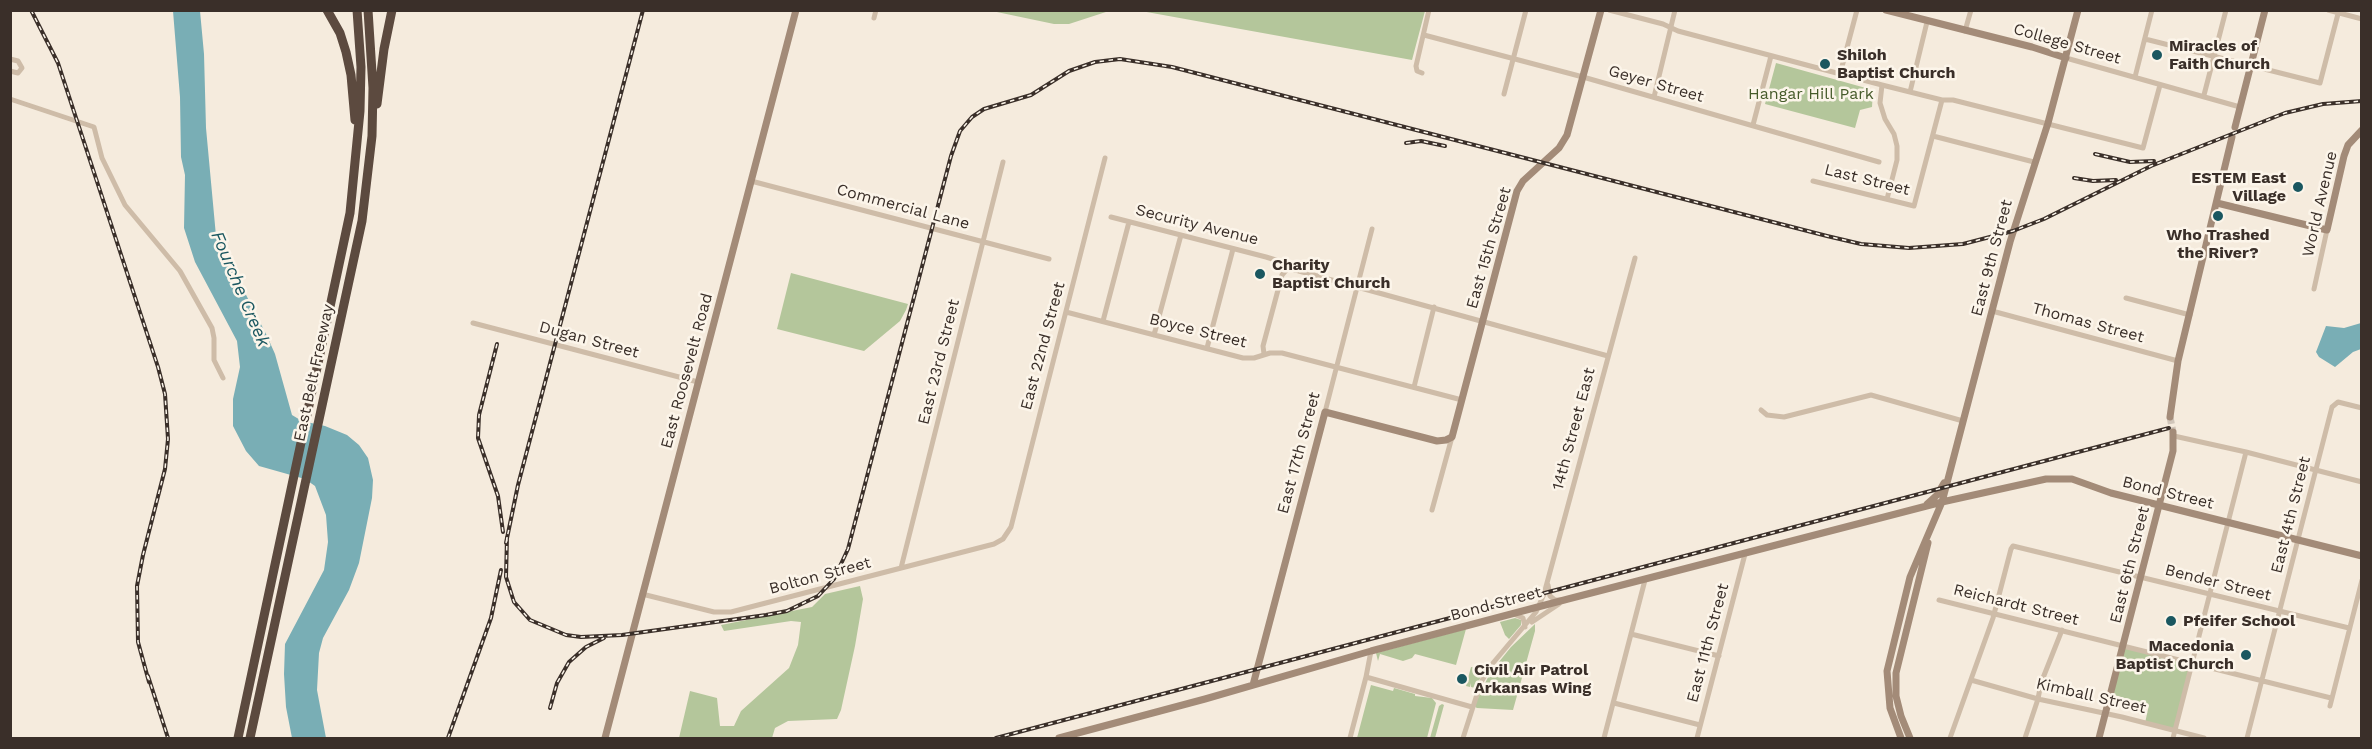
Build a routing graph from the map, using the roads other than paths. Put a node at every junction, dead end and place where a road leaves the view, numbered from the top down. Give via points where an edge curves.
1 (327, 10) edge
2 (357, 10) edge
3 (368, 10) edge
4 (392, 10) edge
5 (796, 10) edge
6 (876, 10) edge
7 (1430, 10) edge
8 (1526, 10) edge
9 (1600, 10) edge
10 (1609, 10) edge
11 (1675, 10) edge
12 (1857, 10) edge
13 (1886, 10) edge
14 (1971, 10) edge
15 (2078, 10) edge
16 (2152, 10) edge
17 (2226, 10) edge
18 (2265, 10) edge
19 (2328, 10) edge
20 (1897, 12) edge
21 (2339, 12) edge
22 (874, 18) dead end
23 (2361, 19) edge
24 (1928, 22) junction
25 (1670, 29) junction
26 (1965, 31) junction
27 (1424, 35) junction
28 (2145, 39) junction
29 (1771, 56) junction
30 (2214, 57) junction
31 (2066, 58) junction
32 (10, 59) edge
33 (1513, 60) junction
34 (2251, 65) junction
35 (10, 71) edge
36 (1422, 74) dead end
37 (1840, 74) junction
38 (1583, 77) junction
39 (2135, 77) junction
40 (1882, 85) junction
41 (2160, 85) junction
42 (1910, 92) junction
43 (1504, 94) dead end
44 (2204, 95) junction
45 (1654, 97) junction
46 (10, 99) edge
47 (1942, 100) junction
48 (2240, 107) junction
49 (2048, 123) junction
50 (1753, 125) junction
51 (2235, 127) dead end
52 (2361, 130) edge
53 (372, 136) junction
54 (1933, 136) junction
55 (2232, 137) dead end
56 (358, 146) junction
57 (1105, 158) dead end
58 (1003, 162) dead end
59 (1879, 162) dead end
60 (2034, 162) junction
61 (751, 181) junction
62 (1813, 181) dead end
63 (1887, 200) junction
64 (2217, 203) junction
65 (1111, 217) dead end
66 (1129, 222) junction
67 (1372, 229) dead end
68 (2327, 230) junction
69 (1181, 236) junction
70 (984, 241) junction
71 (1233, 249) junction
72 (1635, 258) dead end
73 (1049, 259) dead end
74 (1288, 268) junction
75 (1356, 287) junction
76 (2314, 289) dead end
77 (2126, 298) dead end
78 (1434, 307) junction
79 (1992, 311) junction
80 (1066, 312) junction
81 (2190, 315) junction
82 (1482, 320) junction
83 (1103, 321) junction
84 (473, 322) dead end
85 (1155, 335) junction
86 (1207, 348) junction
87 (1264, 354) junction
88 (1608, 356) junction
89 (2178, 361) junction
90 (1335, 367) junction
91 (223, 378) dead end
92 (698, 382) junction
93 (1414, 387) junction
94 (1462, 400) junction
95 (2361, 408) edge
96 (1761, 410) dead end
97 (1325, 412) junction
98 (2170, 417) tunnel mouth
99 (1963, 421) junction
100 (2174, 434) joint
101 (1452, 436) junction
102 (2246, 452) junction
103 (1952, 464) junction
104 (2316, 470) junction
105 (2361, 482) edge
106 (1968, 496) junction
107 (1942, 502) junction
108 (2159, 505) junction
109 (1432, 510) dead end
110 (1912, 510) junction
111 (1936, 514) junction
112 (2228, 522) junction
113 (1003, 539) joint
114 (2299, 540) junction
115 (1745, 554) junction
116 (2361, 556) edge
117 (901, 568) junction
118 (2141, 578) junction
119 (1548, 579) junction
120 (1645, 580) junction
121 (2361, 580) edge
122 (642, 594) junction
123 (2210, 595) junction
124 (1568, 599) junction
125 (1939, 600) dead end
126 (1538, 607) junction
127 (2280, 611) junction
128 (1995, 612) junction
129 (1512, 614) junction
130 (1525, 627) junction
131 (2349, 628) junction
132 (2062, 630) junction
133 (1631, 634) junction
134 (2123, 647) junction
135 (1371, 651) junction
136 (1719, 656) junction
137 (2192, 664) junction
138 (1365, 678) junction
139 (1971, 680) junction
140 (2263, 681) junction
141 (1252, 685) junction
142 (2331, 698) junction
143 (2038, 699) junction
144 (1614, 703) junction
145 (2330, 706) dead end
146 (1472, 707) junction
147 (2105, 714) junction
148 (1700, 725) junction
149 (2175, 731) junction
150 (238, 738) edge
151 (250, 738) edge
152 (605, 738) edge
153 (1059, 738) edge
154 (1350, 738) edge
155 (1463, 738) edge
156 (1604, 738) edge
157 (1697, 738) edge
158 (1901, 738) edge
159 (1910, 738) edge
160 (1950, 738) edge
161 (2025, 738) edge
162 (2099, 738) edge
163 (2173, 738) edge
164 (2204, 738) edge
165 (2247, 738) edge

1 - 56 highway via 346,52
2 - 56 highway, East Belt Freeway via 361,67
3 - 53 highway, East Belt Freeway
4 - 53 highway
5 - 61 street, East Roosevelt Road
6 - 22 street
7 - 27 street
8 - 33 street
9 - 38 street, East 15th Street
10 - 25 street
11 - 25 street
12 - 37 street
13 - 20 street, College Street
14 - 26 street
15 - 31 street, East 9th Street
16 - 28 street
17 - 30 street
18 - 34 street
19 - 21 street
20 - 24 street, College Street
21 - 23 street
21 - 34 street via 2320,83
24 - 26 street, College Street
24 - 42 street
25 - 29 street
25 - 45 street
26 - 31 street, College Street
27 - 33 street, Geyer Street
27 - 36 street via 1416,66
28 - 30 street
28 - 39 street
29 - 37 street
29 - 50 street
30 - 34 street
30 - 44 street
31 - 39 street, College Street
31 - 49 street, East 9th Street
32 - 35 street via 22,66 18,73
33 - 38 street, Geyer Street
33 - 43 street
34 - 48 street
37 - 40 street
38 - 45 street, Geyer Street
38 - 82 street, East 15th Street via 1565,139 1518,187
39 - 41 street, College Street
40 - 42 street
40 - 63 street via 1880,103 1897,146
41 - 44 street, College Street
41 - 49 street via 2143,148
42 - 47 street
44 - 48 street, College Street
45 - 50 street, Geyer Street
46 - 91 street via 94,127 102,158 125,205 180,271 212,328 214,360
47 - 49 street
47 - 54 street
48 - 51 street
49 - 60 street, East 9th Street
50 - 59 street, Geyer Street
52 - 68 street, World Avenue via 2344,156
53 - 151 highway, East Belt Freeway via 352,267
54 - 60 street
54 - 63 street, Last Street via 1914,206
55 - 64 street
56 - 150 highway, East Belt Freeway via 343,253
57 - 80 street, East 22nd Street
58 - 70 street, East 23rd Street
60 - 79 street, East 9th Street
61 - 70 street, Commercial Lane
61 - 92 street, East Roosevelt Road
62 - 63 street, Last Street
64 - 68 street
64 - 81 street
65 - 66 street, Security Avenue
66 - 69 street, Security Avenue
66 - 83 street
67 - 75 street, East 17th Street
68 - 76 street, World Avenue
69 - 71 street, Security Avenue
69 - 85 street
70 - 73 street, Commercial Lane
70 - 117 street, East 23rd Street
71 - 74 street, Security Avenue via 1279,261
71 - 86 street
72 - 88 street, 14th Street East
74 - 75 street, Security Avenue
74 - 87 street via 1282,274
75 - 78 street, Security Avenue
75 - 90 street, East 17th Street
77 - 81 street
78 - 82 street, Security Avenue
78 - 93 street
79 - 89 street, Thomas Street
79 - 99 street, East 9th Street
80 - 83 street, Boyce Street
80 - 113 street, East 22nd Street via 1011,527
81 - 89 street
82 - 88 street, Security Avenue
82 - 94 street, East 15th Street
83 - 85 street, Boyce Street
84 - 92 street, Dugan Street
85 - 86 street, Boyce Street
86 - 87 street, Boyce Street via 1243,358
87 - 90 street, Boyce Street via 1282,353
88 - 119 street, 14th Street East
89 - 98 street
90 - 93 street, Boyce Street
90 - 97 street, East 17th Street
92 - 122 street, East Roosevelt Road
93 - 94 street, Boyce Street
94 - 101 street, East 15th Street
95 - 104 street, East 4th Street via 2335,403 2332,407
96 - 99 street via 1767,415 1784,417 1870,395
97 - 101 street via 1437,441
97 - 141 street, East 17th Street
99 - 103 street, East 9th Street
100 - 102 street
100 - 108 street, East 6th Street
101 - 109 street, East 15th Street
102 - 104 street
102 - 112 street
103 - 106 street via 1951,489
103 - 107 street, East 9th Street
103 - 110 street via 1940,492
104 - 105 street
104 - 114 street, East 4th Street
106 - 107 street, Bond Street
106 - 108 street, Bond Street via 2046,478 2064,478
107 - 110 street, Bond Street
107 - 111 street, East 9th Street
108 - 112 street, Bond Street
108 - 118 street, East 6th Street
110 - 115 street, Bond Street
111 - 158 street, East 9th Street via 1910,577 1887,671 1890,708
111 - 159 street, East 9th Street via 1896,673 1896,696
112 - 114 street, Bond Street
112 - 123 street
113 - 117 street, Bolton Street
114 - 116 street, Bond Street
114 - 127 street, East 4th Street
115 - 120 street, Bond Street
115 - 136 street, East 11th Street
117 - 122 street, Bolton Street via 731,612 714,612
118 - 123 street, Bender Street
118 - 128 street, Bender Street via 2012,547
118 - 134 street, East 6th Street
119 - 124 street via 1552,598
119 - 126 street, 14th Street East
120 - 124 street, Bond Street
120 - 133 street
121 - 131 street
122 - 152 street, East Roosevelt Road
123 - 127 street, Bender Street
123 - 137 street
124 - 126 street, Bond Street
124 - 130 street
125 - 128 street, Reichardt Street
126 - 129 street, Bond Street
126 - 130 street, 14th Street East
127 - 131 street, Bender Street
127 - 140 street, East 4th Street
128 - 132 street, Reichardt Street
128 - 139 street
129 - 130 street via 1523,618
129 - 135 street, Bond Street
130 - 146 street via 1487,672
131 - 142 street
132 - 134 street, Reichardt Street
132 - 143 street
133 - 136 street
133 - 144 street
134 - 137 street, Reichardt Street
134 - 147 street, East 6th Street
135 - 138 street
135 - 141 street, Bond Street
136 - 148 street, East 11th Street
137 - 140 street, Reichardt Street
137 - 149 street
138 - 146 street
138 - 154 street
139 - 143 street, Kimball Street
139 - 160 street
140 - 142 street, Reichardt Street
140 - 165 street, East 4th Street
141 - 153 street, Bond Street
142 - 145 street
143 - 147 street, Kimball Street
143 - 161 street
144 - 148 street
144 - 156 street
146 - 155 street
147 - 149 street, Kimball Street
147 - 162 street, East 6th Street
148 - 157 street, East 11th Street
149 - 163 street
149 - 164 street, Kimball Street

